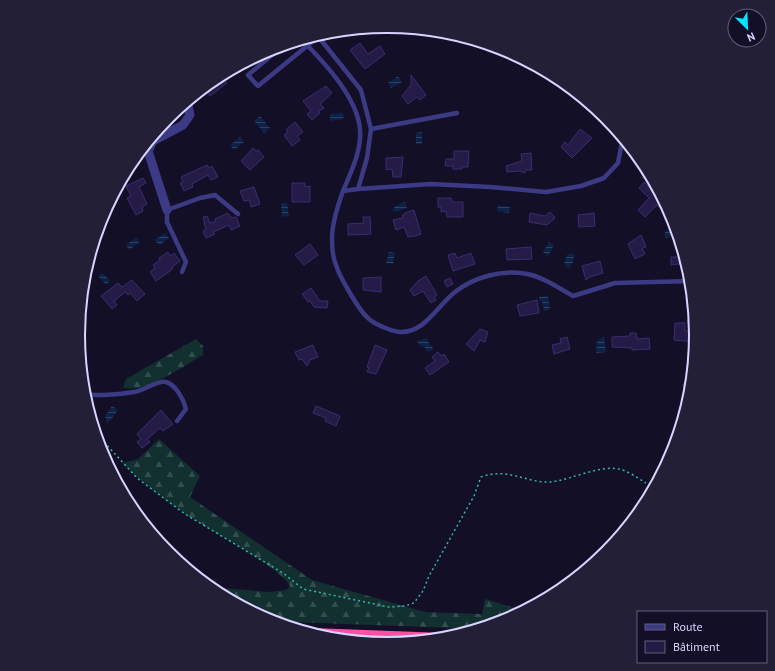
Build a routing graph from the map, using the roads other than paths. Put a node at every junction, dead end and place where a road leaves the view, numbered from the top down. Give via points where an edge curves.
1 (321, 40) edge
2 (312, 42) edge
3 (308, 46) junction
4 (268, 58) edge
5 (188, 108) edge
6 (457, 114) dead end
7 (371, 129) junction
8 (158, 138) edge
9 (622, 144) edge
10 (148, 151) edge
11 (358, 188) junction
12 (343, 191) junction
13 (167, 210) junction
14 (238, 214) dead end
15 (182, 272) dead end
16 (685, 281) edge
17 (91, 393) edge
18 (176, 421) dead end
19 (360, 636) edge
20 (394, 638) edge

1 - 7 lane via 361,90
2 - 3 lane
3 - 4 lane via 258,86 248,74
3 - 12 lane via 349,95 360,129 357,158
5 - 8 street via 190,115 183,124
6 - 7 lane
7 - 11 lane via 368,158
9 - 11 lane via 618,163 604,178 581,186 546,192 431,184
10 - 13 street
11 - 12 lane
12 - 16 lane via 332,237 336,265 367,318 400,332 417,328 455,292 471,283 487,276 508,272 527,274 573,296 615,283
13 - 14 lane via 215,195
13 - 15 lane via 167,222 186,262
17 - 18 lane via 133,392 167,382 184,400 186,409
19 - 20 highway

